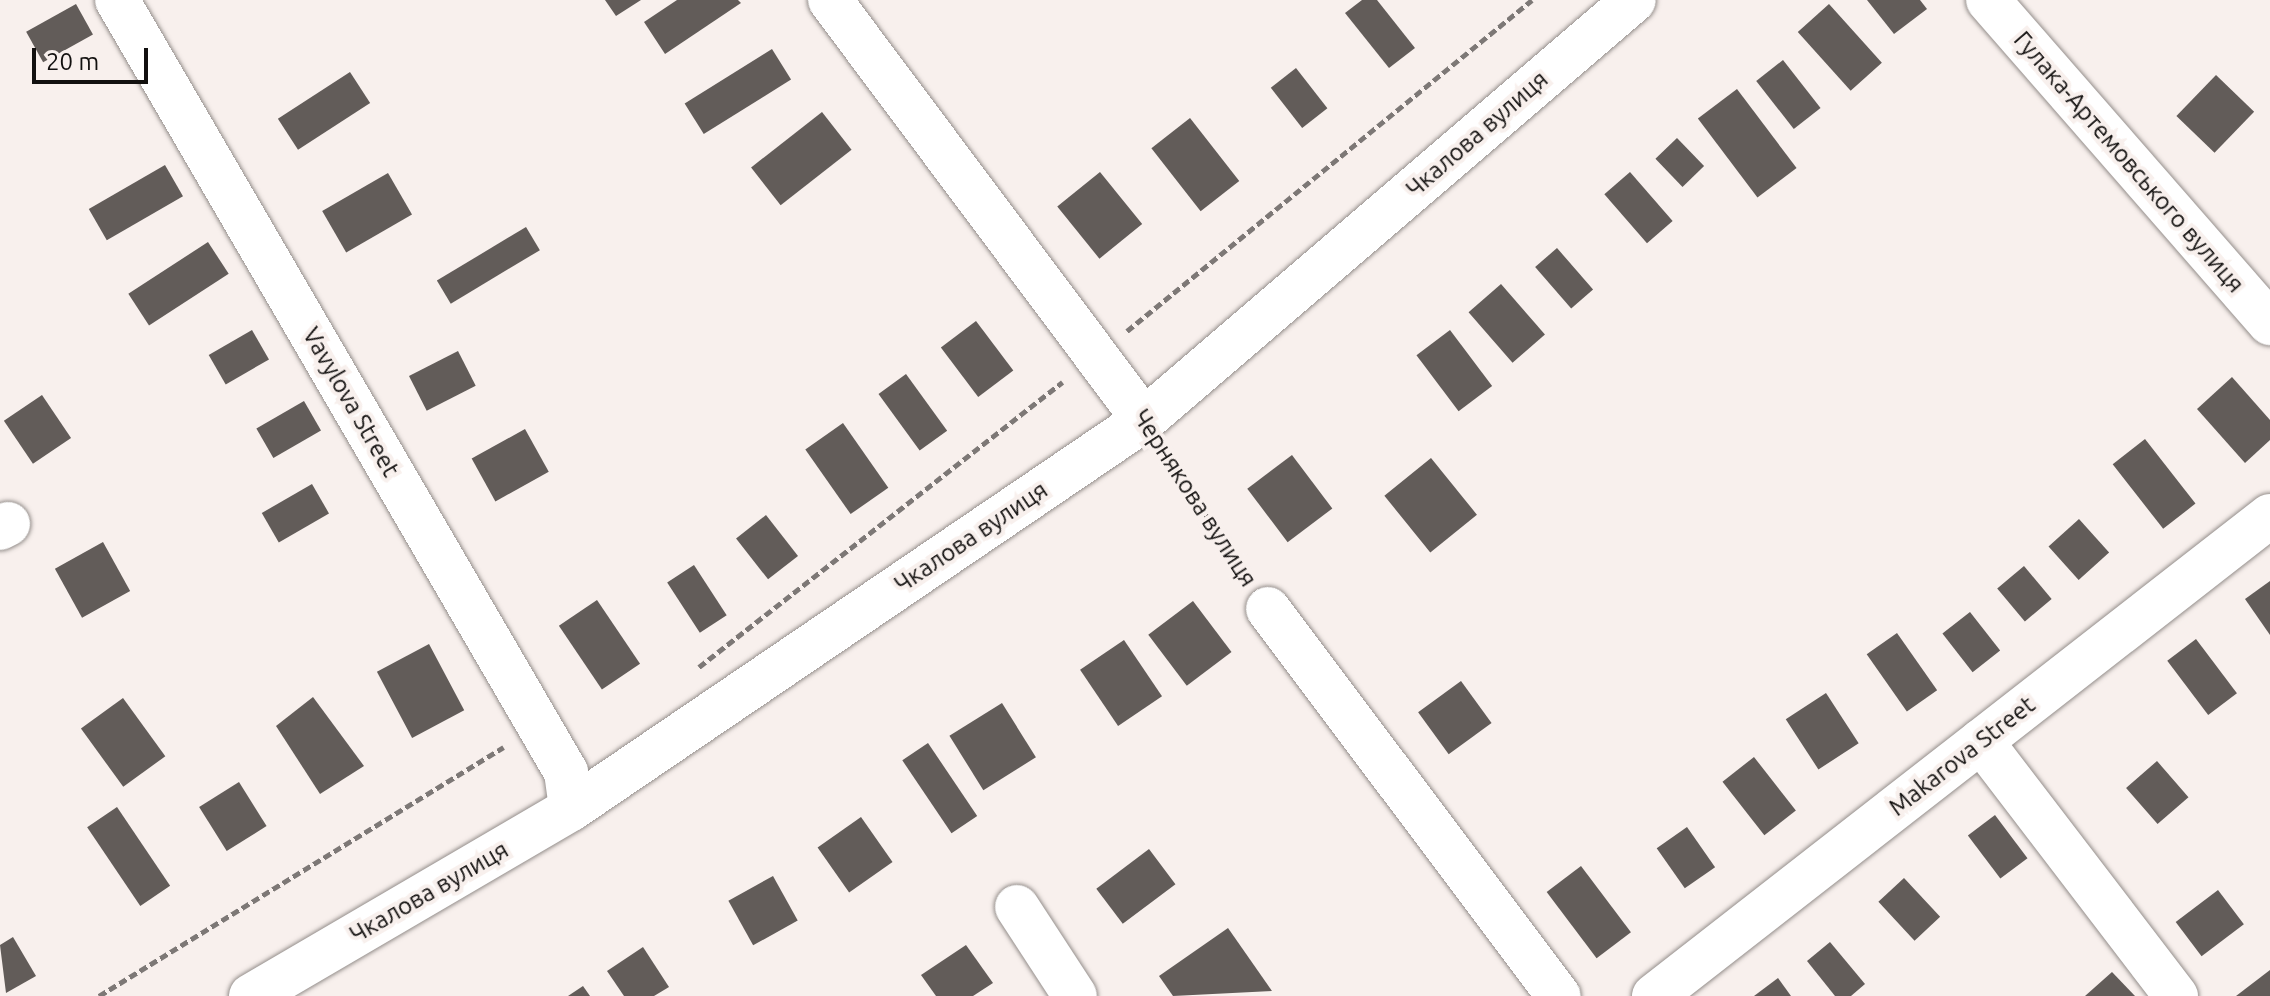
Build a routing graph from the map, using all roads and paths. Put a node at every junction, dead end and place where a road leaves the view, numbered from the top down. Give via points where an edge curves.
1 (117, 0) edge
2 (830, 0) edge
3 (1532, 0) edge
4 (1634, 0) edge
5 (1988, 0) edge
6 (2270, 323) edge
7 (1097, 354) junction
8 (1144, 420) junction
9 (2270, 516) edge
10 (1268, 609) joint
11 (690, 675) dead end
12 (540, 724) junction
13 (1981, 741) junction
14 (571, 809) junction
15 (1017, 907) dead end
16 (99, 996) edge
17 (251, 996) edge
18 (1075, 996) edge
19 (1559, 996) edge
20 (1654, 996) edge
21 (2176, 996) edge

1 - 12 street, Vavylova Street
2 - 7 street, Чернякова вулиця
3 - 7 path
4 - 8 street, Чкалова вулиця
5 - 6 street, Гулака-Артемовського вулиця
7 - 8 street, Чернякова вулиця
7 - 11 path
8 - 10 path, Чернякова вулиця
8 - 14 street, Чкалова вулиця
9 - 13 street, Makarova Street
10 - 19 street, Чернякова вулиця
12 - 14 street, Vavylova Street via 566,772
12 - 16 path
13 - 20 street, Makarova Street
13 - 21 street
14 - 17 street, Чкалова вулиця
15 - 18 street

